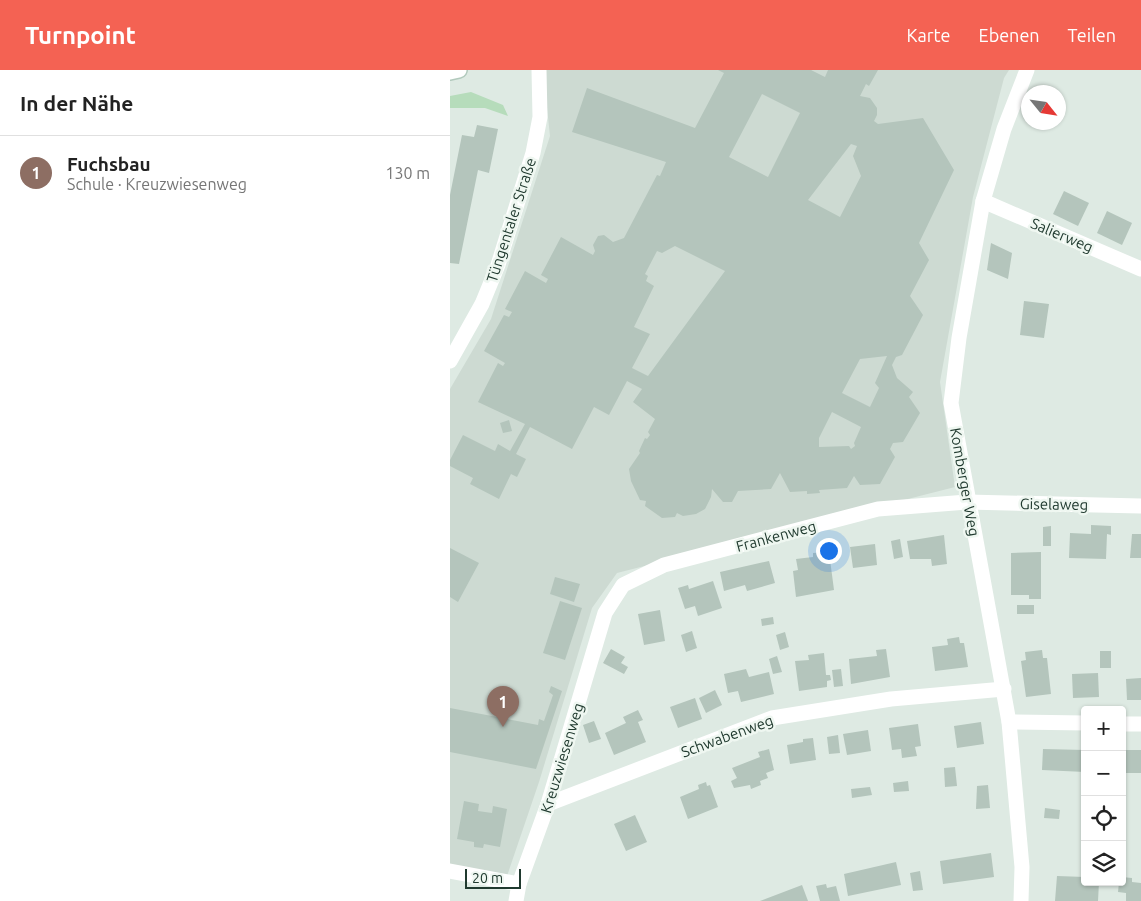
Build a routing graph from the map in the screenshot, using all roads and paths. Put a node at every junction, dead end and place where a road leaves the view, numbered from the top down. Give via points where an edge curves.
1 (459, 70) edge
2 (539, 70) edge
3 (1027, 70) edge
4 (450, 72) edge
5 (983, 200) junction
6 (1141, 269) edge
7 (450, 361) edge
8 (967, 502) junction
9 (1141, 506) edge
10 (605, 613) joint
11 (1004, 689) junction
12 (1009, 722) junction
13 (1081, 723) edge
14 (1126, 724) edge
15 (1141, 724) edge
16 (548, 804) junction
17 (450, 871) edge
18 (519, 884) junction
19 (516, 901) edge
20 (1021, 901) edge

1 - 4 street
2 - 7 street, Tüngentaler Straße via 540,117 533,153 498,265 482,304
3 - 5 street, Komberger Weg via 1004,129
5 - 6 street, Salierweg
5 - 8 street, Komberger Weg via 951,403
8 - 9 street, Giselaweg
8 - 10 street, Frankenweg via 878,509 664,565 623,584
8 - 11 street, Komberger Weg
10 - 16 street, Kreuzwiesenweg
11 - 12 street, Komberger Weg
11 - 16 street, Schwabenweg via 891,699 772,718
12 - 13 street
12 - 20 street, Komberger Weg via 1022,867
14 - 15 street
16 - 18 street, Kreuzwiesenweg
17 - 18 street
18 - 19 street, Kreuzwiesenweg

